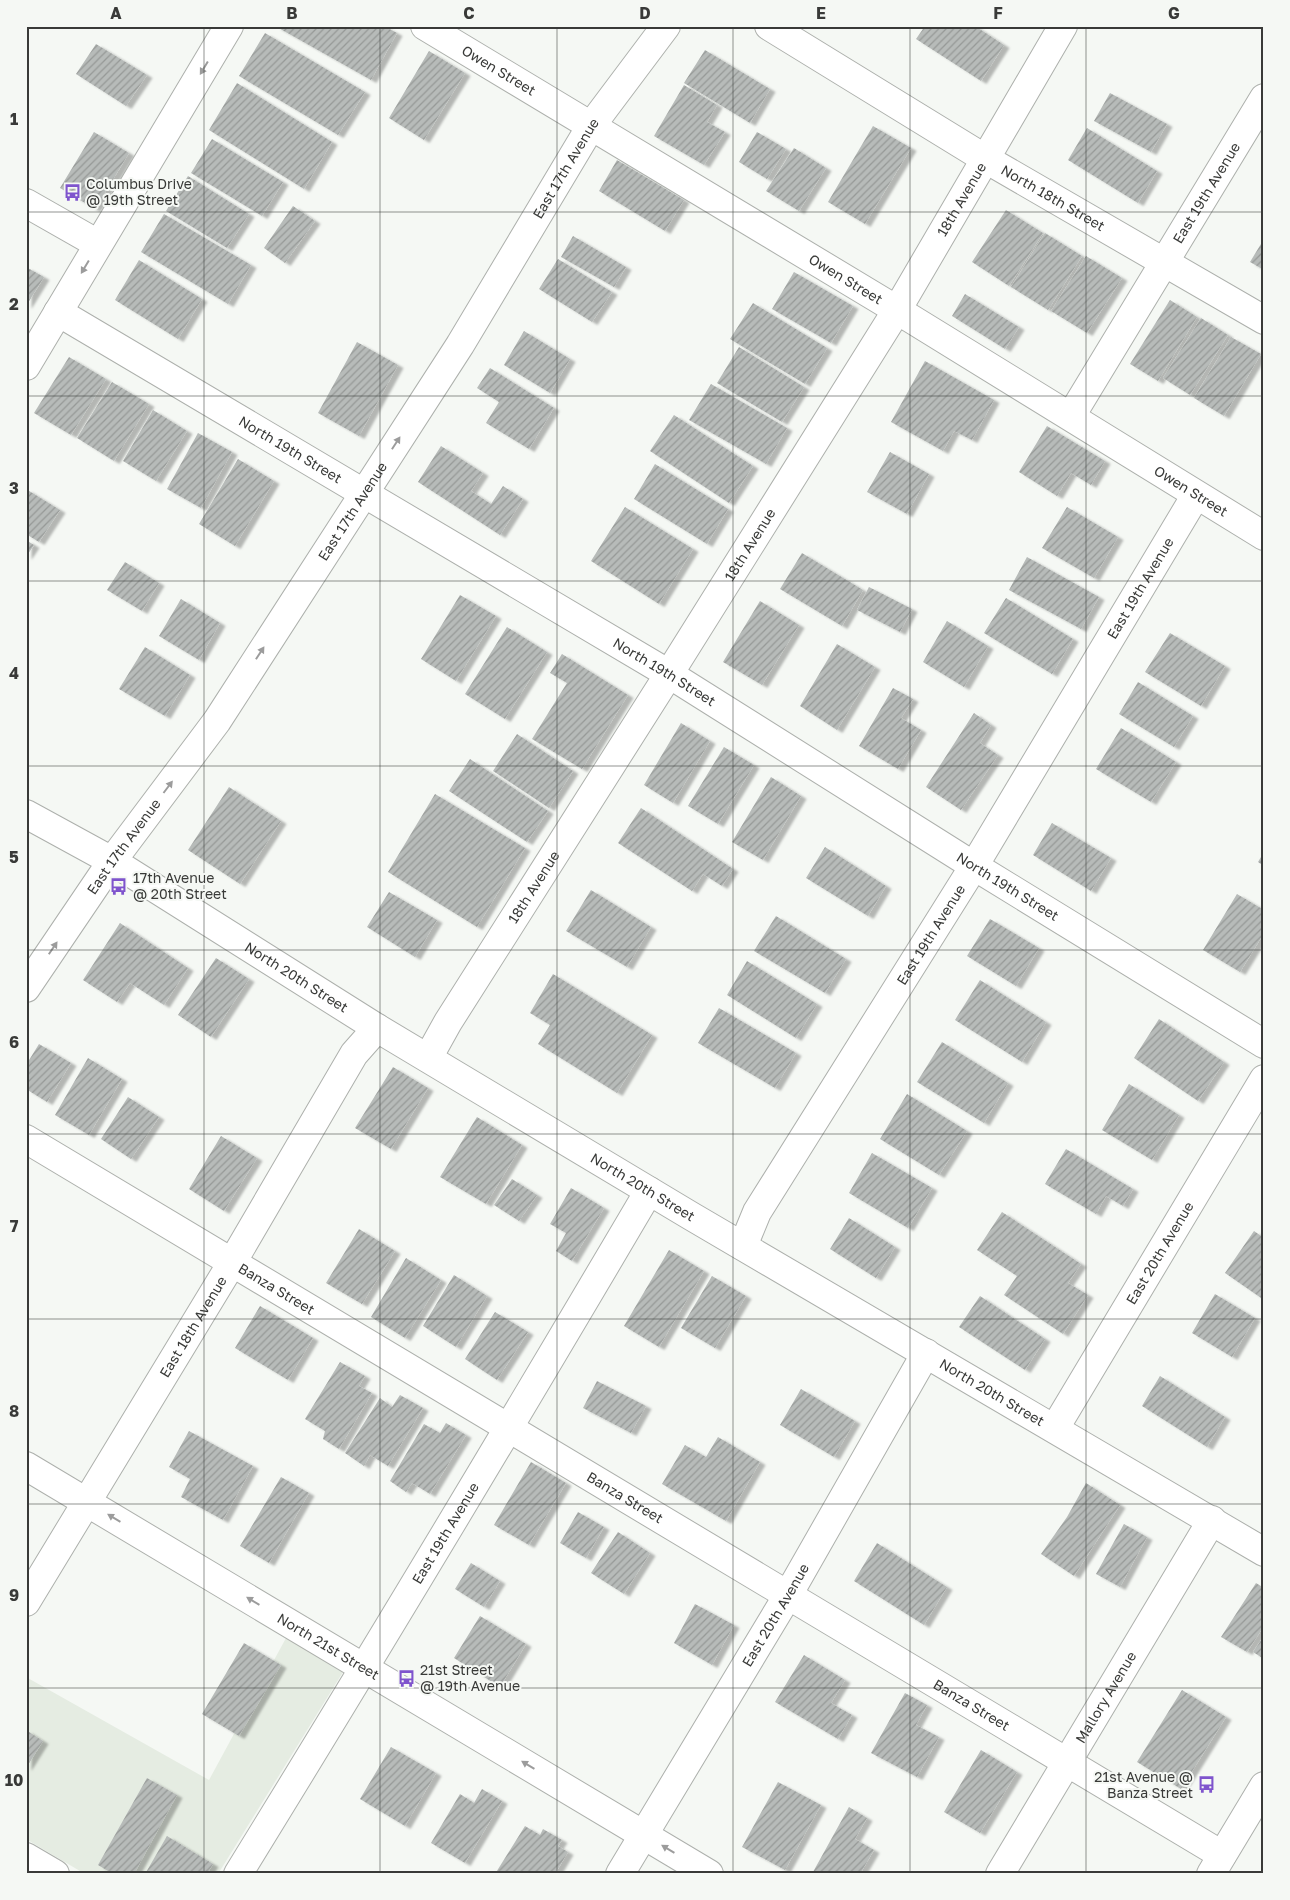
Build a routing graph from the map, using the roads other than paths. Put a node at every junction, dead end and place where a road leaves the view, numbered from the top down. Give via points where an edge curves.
1 (229, 26) edge
2 (425, 26) edge
3 (666, 26) edge
4 (769, 26) edge
5 (1063, 26) edge
6 (1264, 98) edge
7 (591, 126) junction
8 (984, 158) junction
9 (26, 203) edge
10 (98, 244) junction
11 (1165, 261) junction
12 (897, 310) junction
13 (58, 312) junction
14 (1264, 320) edge
15 (26, 366) edge
16 (1071, 416) junction
17 (363, 494) junction
18 (1196, 495) junction
19 (1264, 536) edge
20 (669, 674) junction
21 (26, 814) edge
22 (112, 861) junction
23 (974, 866) junction
24 (26, 988) edge
25 (377, 1028) junction
26 (1264, 1044) edge
27 (428, 1058) junction
28 (1264, 1079) edge
29 (26, 1139) edge
30 (649, 1190) junction
31 (743, 1246) junction
32 (233, 1262) junction
33 (926, 1353) junction
34 (510, 1428) junction
35 (1055, 1428) junction
36 (26, 1466) edge
37 (87, 1502) junction
38 (1212, 1520) junction
39 (1264, 1552) edge
40 (788, 1595) junction
41 (26, 1602) edge
42 (365, 1668) junction
43 (1068, 1762) junction
44 (1264, 1786) edge
45 (644, 1834) junction
46 (26, 1856) edge
47 (1216, 1864) edge
48 (55, 1874) edge
49 (238, 1874) edge
50 (620, 1874) edge
51 (710, 1874) edge
52 (1000, 1874) edge

1 -> 10 street
2 - 7 street, Owen Street
3 - 7 street, East 17th Avenue
4 - 8 street, North 18th Street
5 - 8 street, 18th Avenue
6 - 11 street, East 19th Avenue
7 - 12 street, Owen Street
17 -> 7 street, East 17th Avenue via 460,345
8 - 11 street, North 18th Street
8 - 12 street, 18th Avenue
9 - 10 street
10 -> 13 street
11 - 14 street, North 18th Street
11 - 16 street, East 19th Avenue
12 - 16 street, Owen Street
12 - 20 street, 18th Avenue
13 - 15 street
13 - 17 street, North 19th Street
16 - 18 street, Owen Street
17 - 20 street, North 19th Street
22 -> 17 street, East 17th Avenue via 217,721
18 - 19 street, Owen Street
18 - 23 street, East 19th Avenue
20 - 23 street, North 19th Street
20 - 27 street, 18th Avenue via 453,1013
21 - 22 street, North 20th Street
24 -> 22 street, East 17th Avenue
22 - 25 street, North 20th Street
23 - 26 street, North 19th Street
23 - 31 street, East 19th Avenue via 757,1212
25 - 27 street, North 20th Street
25 - 32 street, East 18th Avenue via 354,1054
27 - 30 street, North 20th Street
28 - 35 street, East 20th Avenue
29 - 32 street, Banza Street
30 - 31 street, North 20th Street
30 - 34 street, East 19th Avenue
31 - 33 street, North 20th Street
32 - 34 street, Banza Street
32 - 37 street, East 18th Avenue
33 - 35 street, North 20th Street
33 - 40 street, East 20th Avenue
34 - 40 street, Banza Street
34 - 42 street, East 19th Avenue
35 - 38 street, North 20th Street
36 - 37 street, North 21st Street
37 - 41 street, East 18th Avenue
42 -> 37 street, North 21st Street
38 - 39 street, North 20th Street
38 - 43 street, Mallory Avenue
40 - 43 street, Banza Street
40 - 45 street, East 20th Avenue
45 -> 42 street, North 21st Street
42 - 49 street, East 19th Avenue
43 - 47 street, Banza Street
43 - 52 street, Mallory Avenue
44 - 47 street
45 - 50 street, East 20th Avenue
51 -> 45 street, North 21st Street
46 - 48 street

